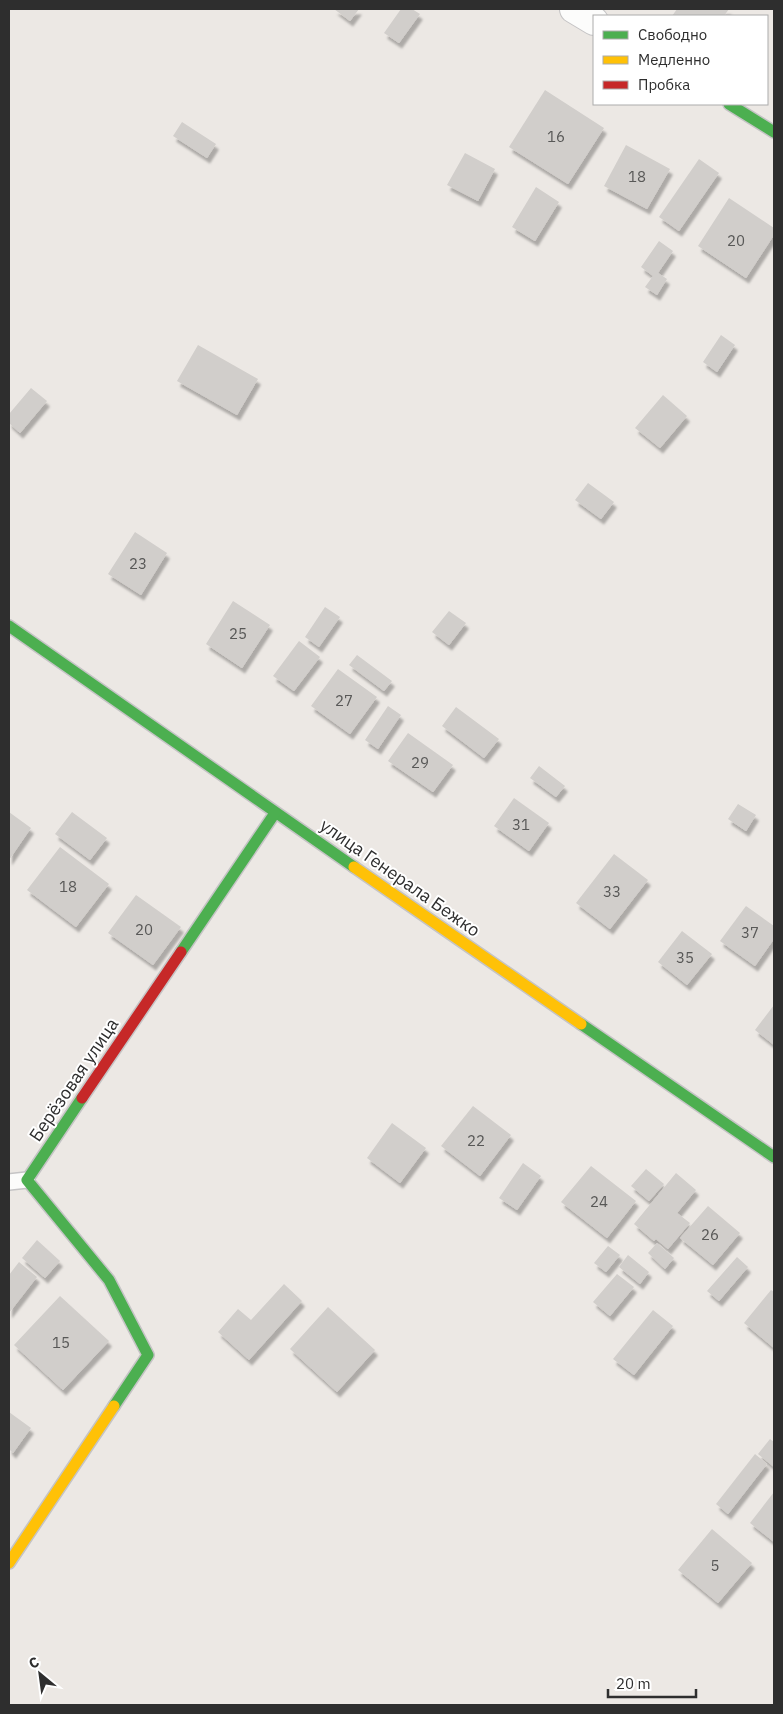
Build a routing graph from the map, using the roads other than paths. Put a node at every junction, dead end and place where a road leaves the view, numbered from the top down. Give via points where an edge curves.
1 (574, 9) edge
2 (593, 20) edge
3 (730, 105) edge
4 (774, 132) edge
5 (9, 626) edge
6 (275, 814) junction
7 (774, 1157) edge
8 (27, 1180) junction
9 (9, 1182) edge
10 (9, 1563) edge

1 - 2 street
3 - 4 street
5 - 6 street, улица Генерала Бежко
6 - 7 street, улица Генерала Бежко
6 - 8 street, Берёзовая улица
8 - 9 lane
8 - 10 street via 109,1280 148,1355

